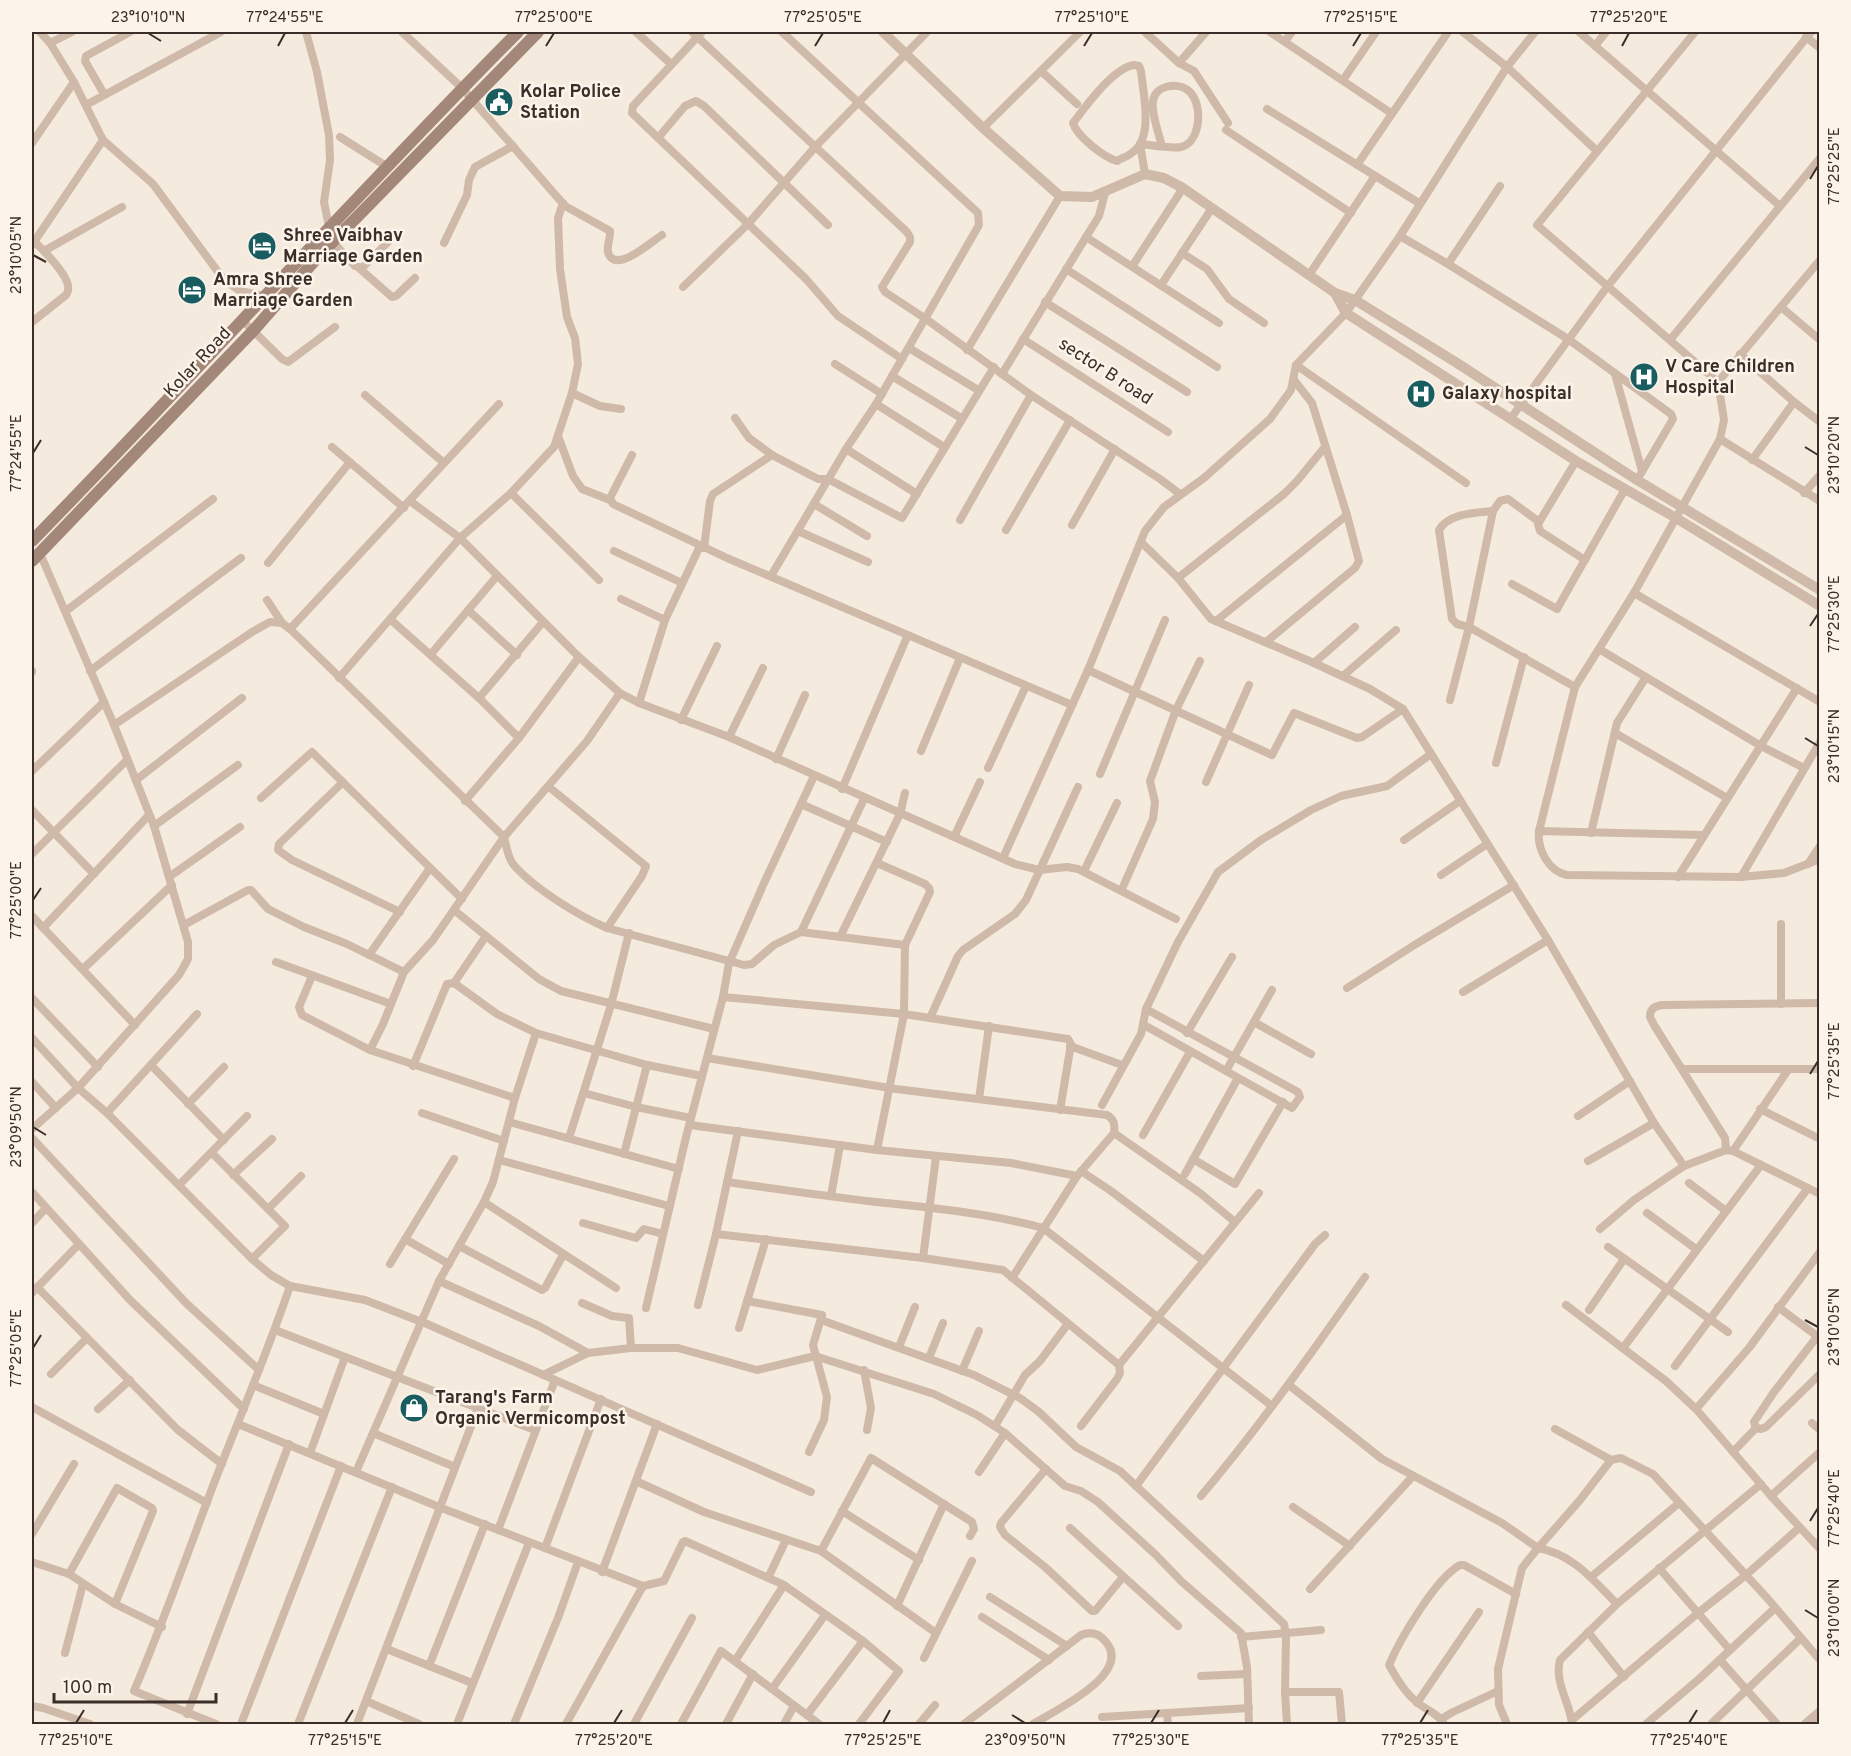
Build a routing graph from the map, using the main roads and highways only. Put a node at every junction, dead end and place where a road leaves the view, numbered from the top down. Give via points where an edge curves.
1 (518, 32) edge
2 (538, 32) edge
3 (32, 540) edge
4 (35, 557) edge

1 - 3 main road, Kolar Road
2 - 4 main road, Kolar Road

